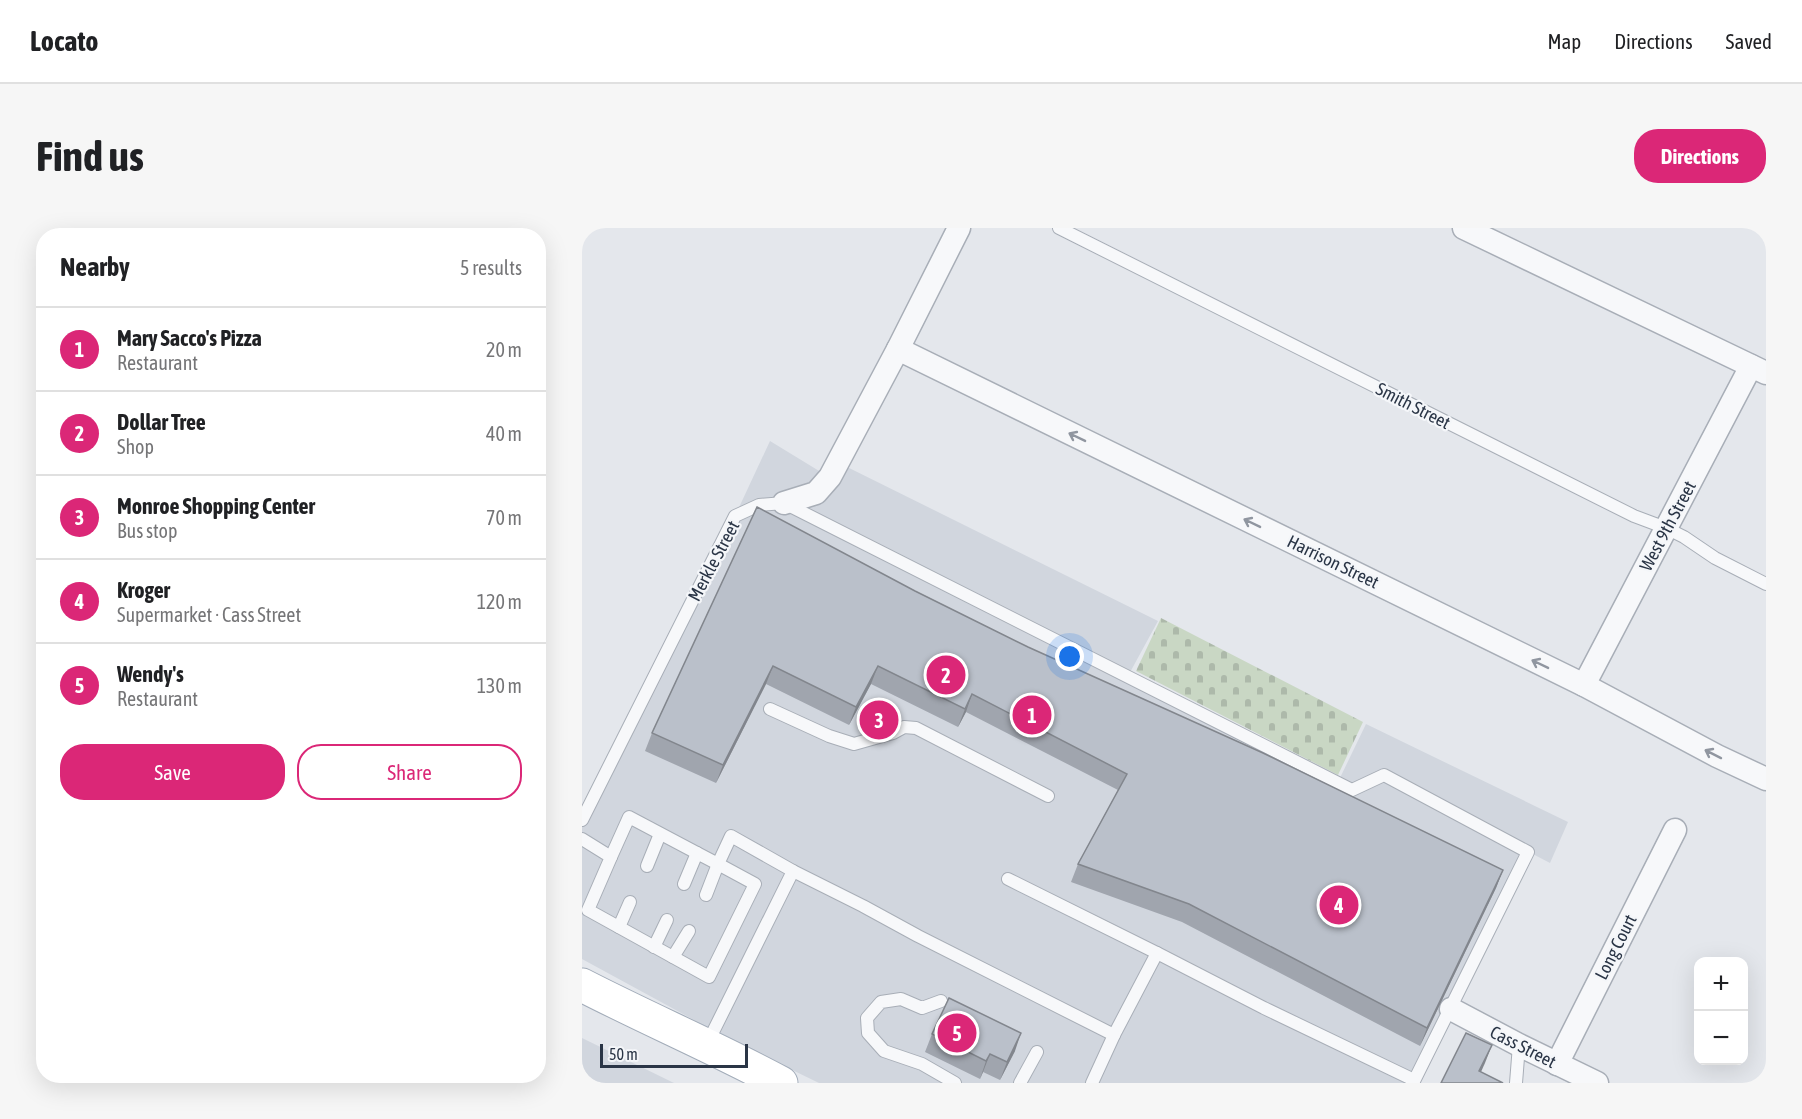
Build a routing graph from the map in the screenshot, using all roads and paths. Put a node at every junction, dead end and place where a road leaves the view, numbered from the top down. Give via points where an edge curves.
1 (958, 228) edge
2 (1059, 228) edge
3 (1464, 228) edge
4 (898, 349) junction
5 (1759, 370) edge
6 (783, 503) junction
7 (1666, 528) junction
8 (1766, 584) edge
9 (1584, 685) junction
10 (770, 709) dead end
11 (1766, 779) edge
12 (1048, 796) dead end
13 (582, 820) edge
14 (1675, 830) dead end
15 (660, 834) junction
16 (582, 839) edge
17 (697, 853) junction
18 (611, 857) junction
19 (718, 864) junction
20 (646, 866) dead end
21 (794, 871) junction
22 (1008, 879) dead end
23 (684, 884) dead end
24 (706, 895) dead end
25 (630, 902) dead end
26 (667, 920) dead end
27 (619, 927) junction
28 (689, 931) dead end
29 (654, 947) junction
30 (1157, 953) junction
31 (673, 957) junction
32 (582, 985) edge
33 (941, 1001) dead end
34 (1451, 1009) junction
35 (1114, 1035) junction
36 (707, 1045) junction
37 (1519, 1046) junction
38 (1037, 1052) dead end
39 (1557, 1064) junction
40 (1413, 1082) edge
41 (781, 1083) edge
42 (955, 1083) edge
43 (1020, 1083) edge
44 (1092, 1083) edge
45 (1516, 1083) edge
46 (1597, 1083) edge

1 - 4 street, Merkle Street
2 - 7 lane, Smith Street via 1634,516
3 - 5 street
4 - 6 street, Merkle Street via 830,477 816,493
9 -> 4 street, Harrison Street
5 - 7 street, West 9th Street
6 - 13 lane, Merkle Street via 759,505 735,516
6 - 34 lane via 1352,790 1384,775 1528,852
7 - 8 lane, Smith Street
7 - 9 street, West 9th Street
11 -> 9 street, Harrison Street
10 - 12 lane via 854,744 916,728
14 - 39 street, Long Court
15 - 17 lane
15 - 18 lane via 629,817
15 - 20 lane
16 - 18 lane
17 - 19 lane
17 - 23 lane
18 - 27 lane via 588,910
19 - 21 lane via 731,836
19 - 24 lane
19 - 31 lane via 755,884 710,977
21 - 35 lane
21 - 36 lane
22 - 30 lane
25 - 27 lane
26 - 29 lane
27 - 29 lane
28 - 31 lane
29 - 31 lane
30 - 35 lane
30 - 40 lane
32 - 36 main road
33 - 42 lane via 922,1008 901,999 880,1002 867,1018 867,1033 884,1051 922,1064
34 - 37 street, Cass Street
34 - 40 lane
35 - 44 lane
36 - 41 main road
37 - 39 street, Cass Street
37 - 45 lane
38 - 43 lane
39 - 46 street, Cass Street

